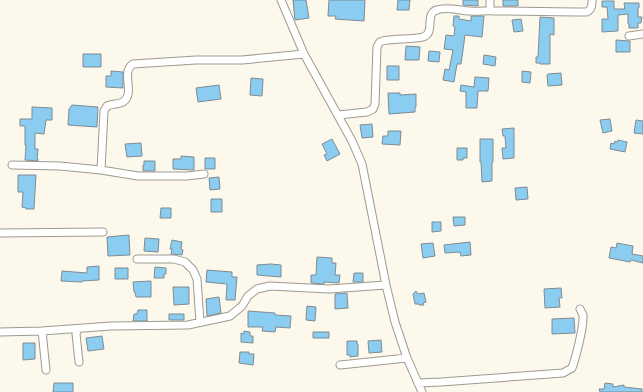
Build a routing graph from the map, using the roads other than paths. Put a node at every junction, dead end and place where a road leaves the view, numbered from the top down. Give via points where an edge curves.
1 (281, 0) edge
2 (490, 0) edge
3 (592, 0) edge
4 (490, 10) junction
5 (643, 34) edge
6 (629, 36) dead end
7 (304, 54) junction
8 (338, 115) junction
9 (12, 165) dead end
10 (101, 170) junction
11 (204, 174) dead end
12 (103, 232) dead end
13 (0, 233) edge
14 (137, 259) dead end
15 (386, 285) junction
16 (580, 309) dead end
17 (200, 322) junction
18 (78, 329) junction
19 (42, 331) junction
20 (0, 332) edge
21 (407, 358) junction
22 (79, 362) dead end
23 (340, 365) dead end
24 (46, 370) dead end
25 (418, 383) junction
26 (422, 392) edge

1 - 7 street
2 - 4 street
3 - 4 street via 592,7 587,12
4 - 8 street via 471,12 438,9 430,15 429,30 423,37 379,42 376,104 367,112
5 - 6 street
7 - 8 street
7 - 10 street via 242,60 133,64 128,69 127,98 123,102 107,106 104,111
8 - 15 street via 362,164
9 - 10 street
10 - 11 street via 138,176
12 - 13 street
14 - 17 street via 174,259 185,262 197,279
15 - 17 street via 329,289 270,286 257,289 230,316
15 - 21 street
16 - 25 street via 583,323 575,360 572,368 563,373
17 - 18 street via 176,326
18 - 19 street
18 - 22 street via 76,334
19 - 20 street
19 - 24 street
21 - 23 street
21 - 25 street
25 - 26 street

